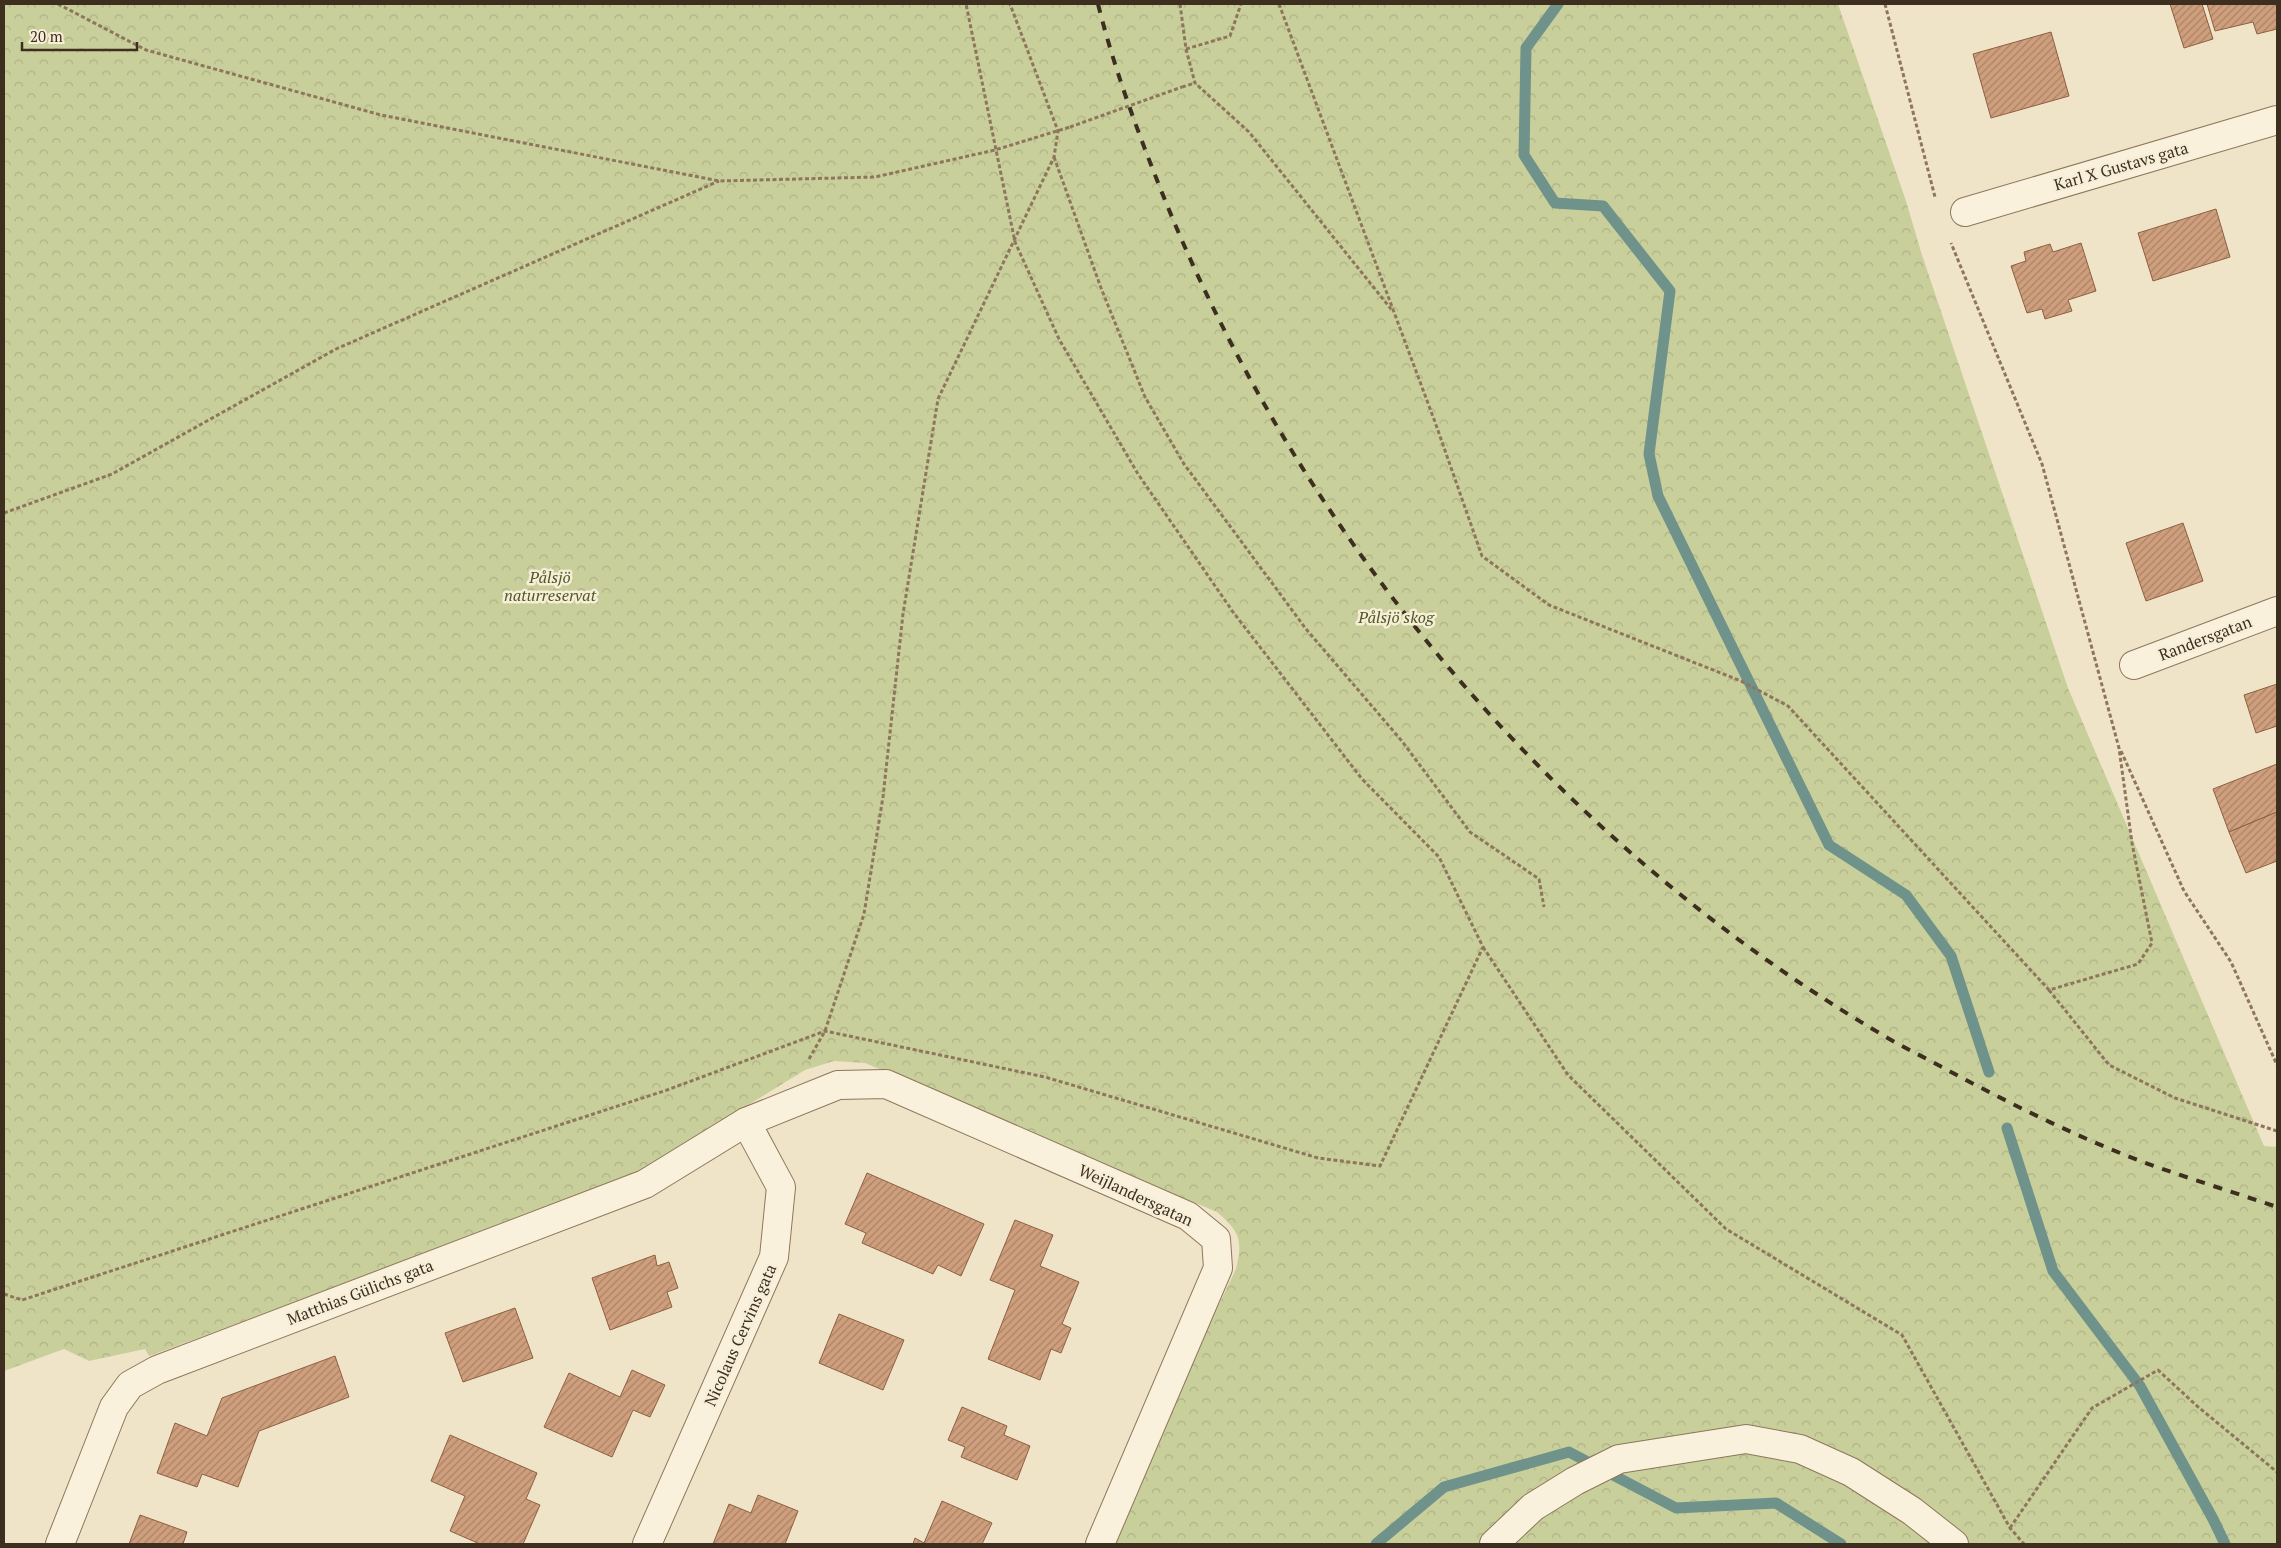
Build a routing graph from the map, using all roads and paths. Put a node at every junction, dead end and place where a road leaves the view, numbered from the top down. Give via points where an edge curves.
1 (58, 4) edge
2 (966, 4) edge
3 (1010, 4) edge
4 (1180, 4) edge
5 (1241, 4) edge
6 (1280, 4) edge
7 (1885, 4) edge
8 (1186, 49) junction
9 (1195, 83) junction
10 (2277, 120) edge
11 (1058, 130) junction
12 (995, 150) junction
13 (1054, 157) junction
14 (719, 181) junction
15 (1937, 202) dead end
16 (1965, 212) dead end
17 (1949, 240) dead end
18 (1015, 242) junction
19 (1393, 311) junction
20 (4, 513) edge
21 (2277, 610) edge
22 (2134, 665) dead end
23 (2120, 748) junction
24 (1544, 907) dead end
25 (1483, 947) junction
26 (2049, 990) junction
27 (826, 1031) junction
28 (2277, 1066) edge
29 (781, 1108) junction
30 (746, 1122) junction
31 (2277, 1131) edge
32 (4, 1294) edge
33 (2277, 1472) edge
34 (2010, 1528) junction
35 (60, 1544) edge
36 (647, 1544) edge
37 (1100, 1544) edge
38 (1494, 1544) edge
39 (1954, 1544) edge
40 (2024, 1544) edge

1 - 14 path via 146,50 371,113
2 - 12 path
3 - 11 path
4 - 8 path
5 - 8 path via 1230,36
6 - 19 path
7 - 15 path
8 - 9 path
9 - 11 path, bridge
9 - 19 path via 1249,132
10 - 16 street, Karl X Gustavs gata
11 - 12 path
11 - 13 path
12 - 14 path via 875,177
12 - 18 path
13 - 18 path
13 - 24 path via 1145,397 1184,464 1306,630 1401,740 1470,832 1539,879
14 - 20 path via 336,349 112,474
17 - 23 path via 2042,464
18 - 25 path via 1059,339 1138,474 1233,612 1362,778 1439,857
18 - 27 path via 938,399 903,614 883,797 864,914
19 - 26 path via 1482,556 1549,605 1741,681 1788,706
21 - 22 street, Randersgatan
23 - 26 path via 2132,844 2152,943 2138,964
23 - 28 path via 2184,891 2231,962
25 - 27 path via 1380,1166 1318,1158 1045,1077
25 - 34 path via 1568,1075 1726,1229 1902,1335
26 - 31 path via 2110,1065 2175,1098
27 - 29 path
27 - 32 path via 667,1090 22,1300
29 - 30 street, Weijlandersgatan
29 - 37 street, Weijlandersgatan via 838,1085 886,1084 1188,1216 1216,1238 1218,1268
30 - 35 street, Matthias Gülichs gata via 645,1184 157,1370 130,1385 114,1407
30 - 36 street, Nicolaus Cervins gata via 781,1187 774,1257
33 - 34 path via 2158,1370 2092,1408
34 - 40 path
38 - 39 street via 1533,1507 1619,1459 1746,1439 1800,1449 1851,1472 1912,1511

